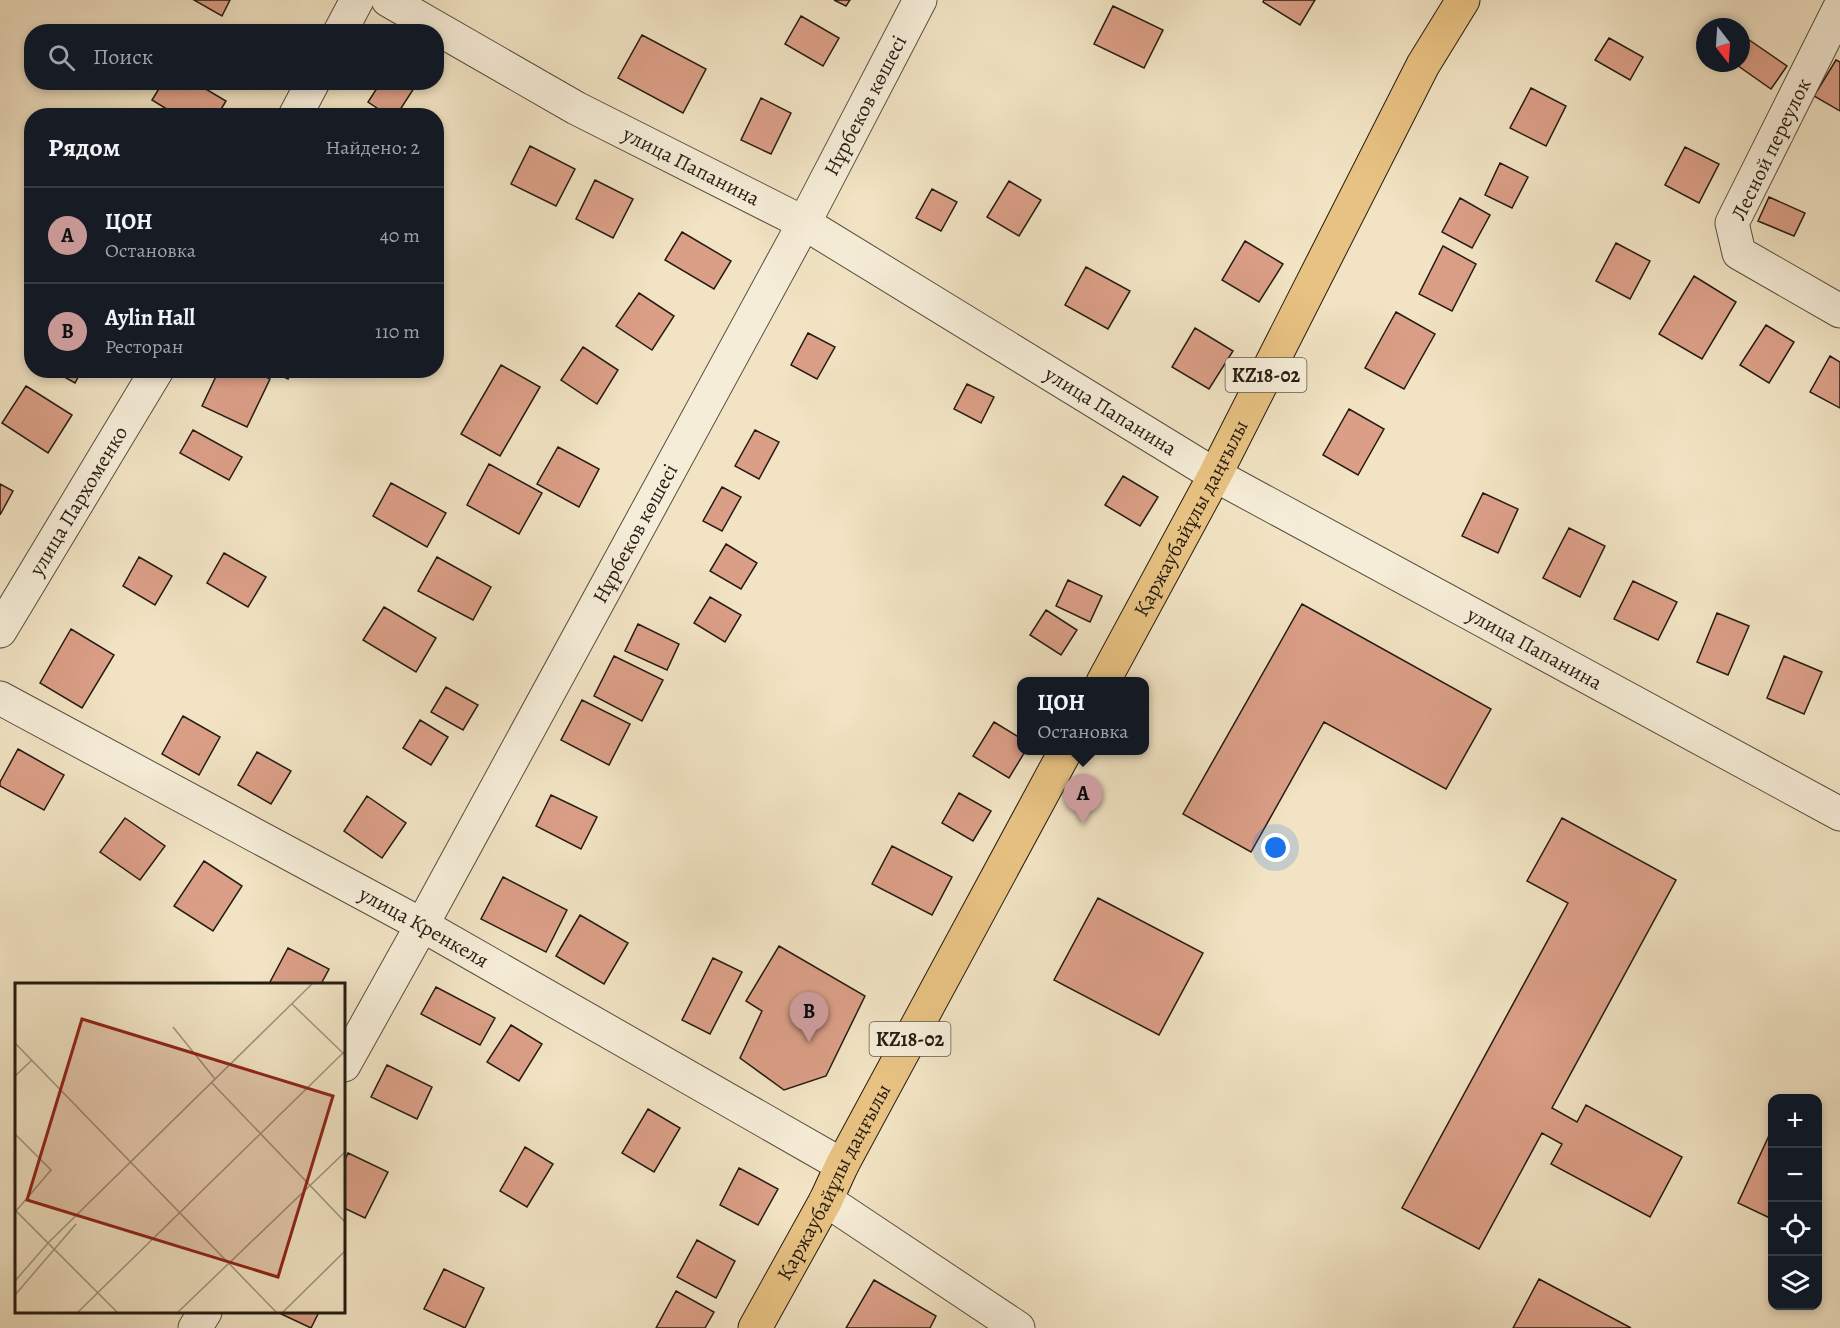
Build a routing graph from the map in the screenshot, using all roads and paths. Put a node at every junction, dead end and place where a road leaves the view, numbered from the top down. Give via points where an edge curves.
1 (357, 0) edge
2 (388, 0) edge
3 (920, 0) edge
4 (1446, 0) edge
5 (1463, 0) edge
6 (1840, 7) edge
7 (344, 24) edge
8 (430, 24) edge
9 (444, 32) edge
10 (1423, 65) junction
11 (309, 90) edge
12 (299, 108) edge
13 (804, 223) junction
14 (1840, 311) edge
15 (152, 378) edge
16 (1215, 475) junction
17 (0, 631) edge
18 (1105, 677) edge
19 (0, 698) edge
20 (1063, 755) edge
21 (1840, 814) edge
22 (422, 925) junction
23 (345, 1063) edge
24 (842, 1165) junction
25 (826, 1200) junction
26 (204, 1313) edge
27 (195, 1328) edge
28 (755, 1328) edge
29 (1018, 1328) edge

1 - 7 street
2 - 8 street, улица Папанина
3 - 13 street, Нұрбеков көшесі
4 - 10 highway, Қаржаубайұлы даңғылы / KZ18-02
5 - 10 highway, Қаржаубайұлы даңғылы / KZ18-02
6 - 14 street, Лесной переулок via 1732,223 1739,253
9 - 13 street, улица Папанина via 576,108
10 - 16 highway, Қаржаубайұлы даңғылы / KZ18-02
11 - 12 street
13 - 16 street, улица Папанина
13 - 22 street, Нұрбеков көшесі
15 - 17 street, улица Пархоменко
16 - 18 highway, Қаржаубайұлы даңғылы / KZ18-02
16 - 21 street, улица Папанина
19 - 22 street, улица Кренкеля
20 - 24 highway, Қаржаубайұлы даңғылы / KZ18-02
22 - 23 street, Нұрбеков көшесі
22 - 24 street, улица Кренкеля
24 - 25 highway, Қаржаубайұлы даңғылы / KZ18-02
25 - 28 highway, Қаржаубайұлы даңғылы / KZ18-02
25 - 29 street
26 - 27 street

